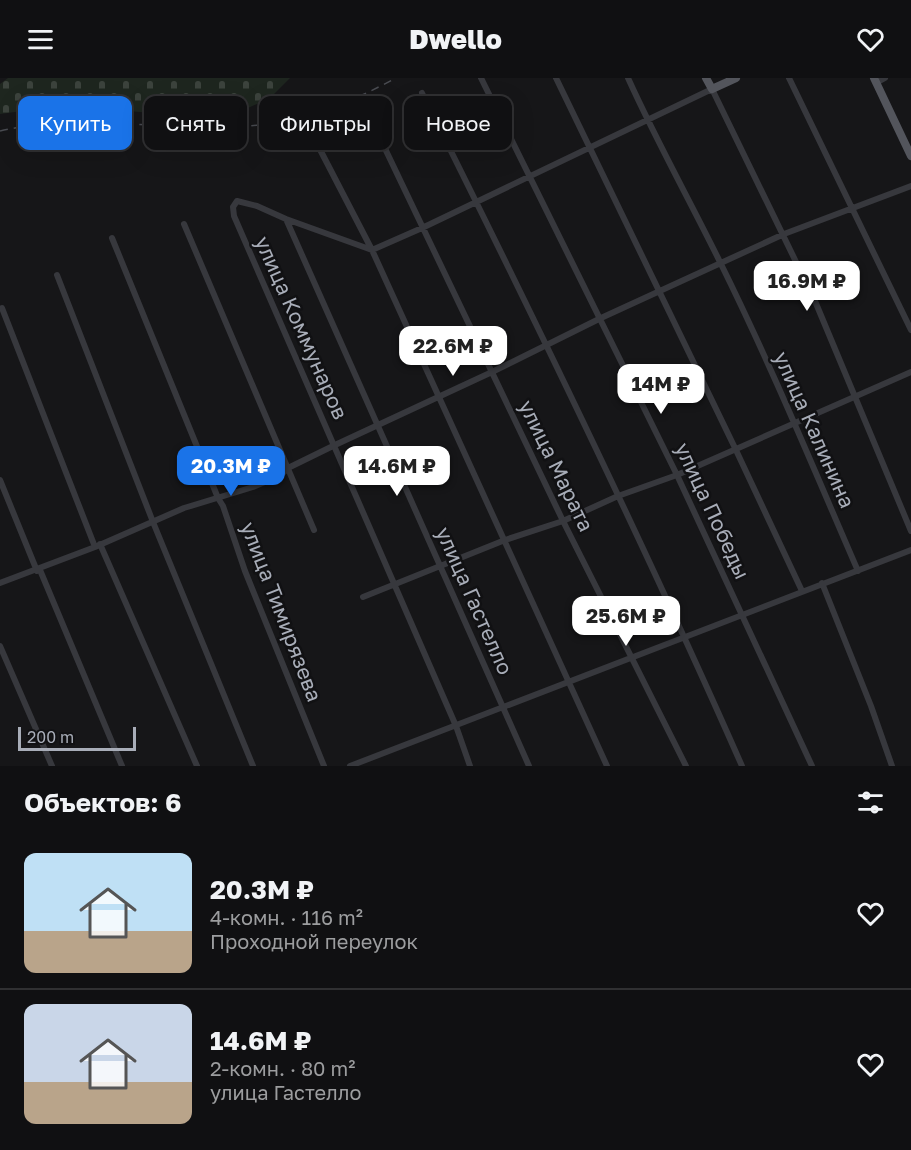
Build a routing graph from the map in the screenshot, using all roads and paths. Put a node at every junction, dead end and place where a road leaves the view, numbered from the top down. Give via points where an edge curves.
1 (481, 78) edge
2 (556, 78) edge
3 (628, 78) edge
4 (706, 78) edge
5 (736, 78) edge
6 (789, 78) edge
7 (885, 78) edge
8 (875, 80) edge
9 (712, 89) junction
10 (423, 93) dead end
11 (647, 119) junction
12 (590, 147) junction
13 (320, 150) edge
14 (385, 150) edge
15 (911, 156) edge
16 (531, 177) junction
17 (911, 186) edge
18 (477, 202) junction
19 (850, 208) junction
20 (286, 219) junction
21 (184, 224) dead end
22 (422, 228) junction
23 (784, 234) junction
24 (112, 238) dead end
25 (372, 250) junction
26 (720, 263) junction
27 (57, 275) dead end
28 (659, 291) junction
29 (2, 308) dead end
30 (601, 318) junction
31 (911, 330) edge
32 (546, 346) junction
33 (492, 372) junction
34 (911, 372) edge
35 (854, 396) junction
36 (439, 397) junction
37 (794, 423) junction
38 (379, 425) junction
39 (335, 445) junction
40 (735, 448) junction
41 (288, 468) junction
42 (677, 475) junction
43 (0, 480) edge
44 (618, 496) junction
45 (218, 498) junction
46 (563, 521) junction
47 (153, 522) junction
48 (314, 530) dead end
49 (911, 531) edge
50 (505, 540) junction
51 (98, 546) junction
52 (911, 550) edge
53 (440, 565) junction
54 (38, 570) junction
55 (858, 571) junction
56 (0, 583) edge
57 (394, 584) junction
58 (822, 584) junction
59 (802, 591) junction
60 (363, 597) dead end
61 (743, 616) junction
62 (685, 637) junction
63 (0, 646) edge
64 (631, 658) junction
65 (570, 682) junction
66 (503, 708) junction
67 (456, 726) junction
68 (52, 766) edge
69 (122, 766) edge
70 (197, 766) edge
71 (253, 766) edge
72 (324, 766) edge
73 (350, 766) edge
74 (470, 766) edge
75 (529, 766) edge
76 (608, 766) edge
77 (686, 766) edge
78 (742, 766) edge
79 (812, 766) edge
80 (892, 766) edge

1 - 16 street, улица Победы
2 - 12 street
3 - 11 street, улица Калинина
4 - 9 main road
5 - 9 main road
6 - 19 street
7 - 8 street
8 - 15 main road
9 - 11 street
9 - 23 street
10 - 18 street
11 - 12 street
11 - 26 street, улица Калинина
12 - 16 street
12 - 28 street
13 - 25 street
14 - 22 street, улица Марата
16 - 18 street
16 - 30 street, улица Победы
17 - 19 street
18 - 22 street
18 - 32 street
19 - 23 street
19 - 31 street
20 - 25 street
20 - 38 street, улица Гастелло
20 - 39 street, улица Коммунаров via 237,201 233,207
21 - 41 street
22 - 25 street
22 - 33 street, улица Марата
23 - 26 street
23 - 35 street
24 - 45 street, улица Тимирязева
25 - 36 street
26 - 28 street
26 - 37 street, улица Калинина
27 - 47 street
28 - 30 street
28 - 40 street
29 - 51 street
30 - 32 street
30 - 42 street, улица Победы
32 - 33 street
32 - 44 street
33 - 36 street
33 - 46 street, улица Марата
34 - 35 street
35 - 37 street
35 - 49 street
36 - 38 street
36 - 50 street
37 - 40 street
37 - 55 street, улица Калинина
38 - 39 street
38 - 53 street, улица Гастелло
39 - 41 street
39 - 57 street, улица Коммунаров
40 - 42 street
40 - 59 street
41 - 45 street via 254,487
41 - 48 street
42 - 44 street
42 - 61 street, улица Победы
43 - 54 street
44 - 46 street
44 - 62 street
45 - 47 street
45 - 72 street, улица Тимирязева
46 - 50 street
46 - 64 street, улица Марата
47 - 51 street
47 - 71 street
50 - 53 street
50 - 65 street
51 - 54 street
51 - 70 street
52 - 55 street
53 - 57 street
53 - 66 street, улица Гастелло
54 - 56 street
54 - 69 street
55 - 58 street
57 - 60 street
57 - 67 street, улица Коммунаров
58 - 59 street
58 - 80 street
59 - 61 street
61 - 62 street
61 - 79 street, улица Победы
62 - 64 street
62 - 78 street
63 - 68 street
64 - 65 street
64 - 77 street, улица Марата
65 - 66 street
65 - 76 street
66 - 67 street
66 - 75 street, улица Гастелло
67 - 73 street
67 - 74 street, улица Коммунаров

